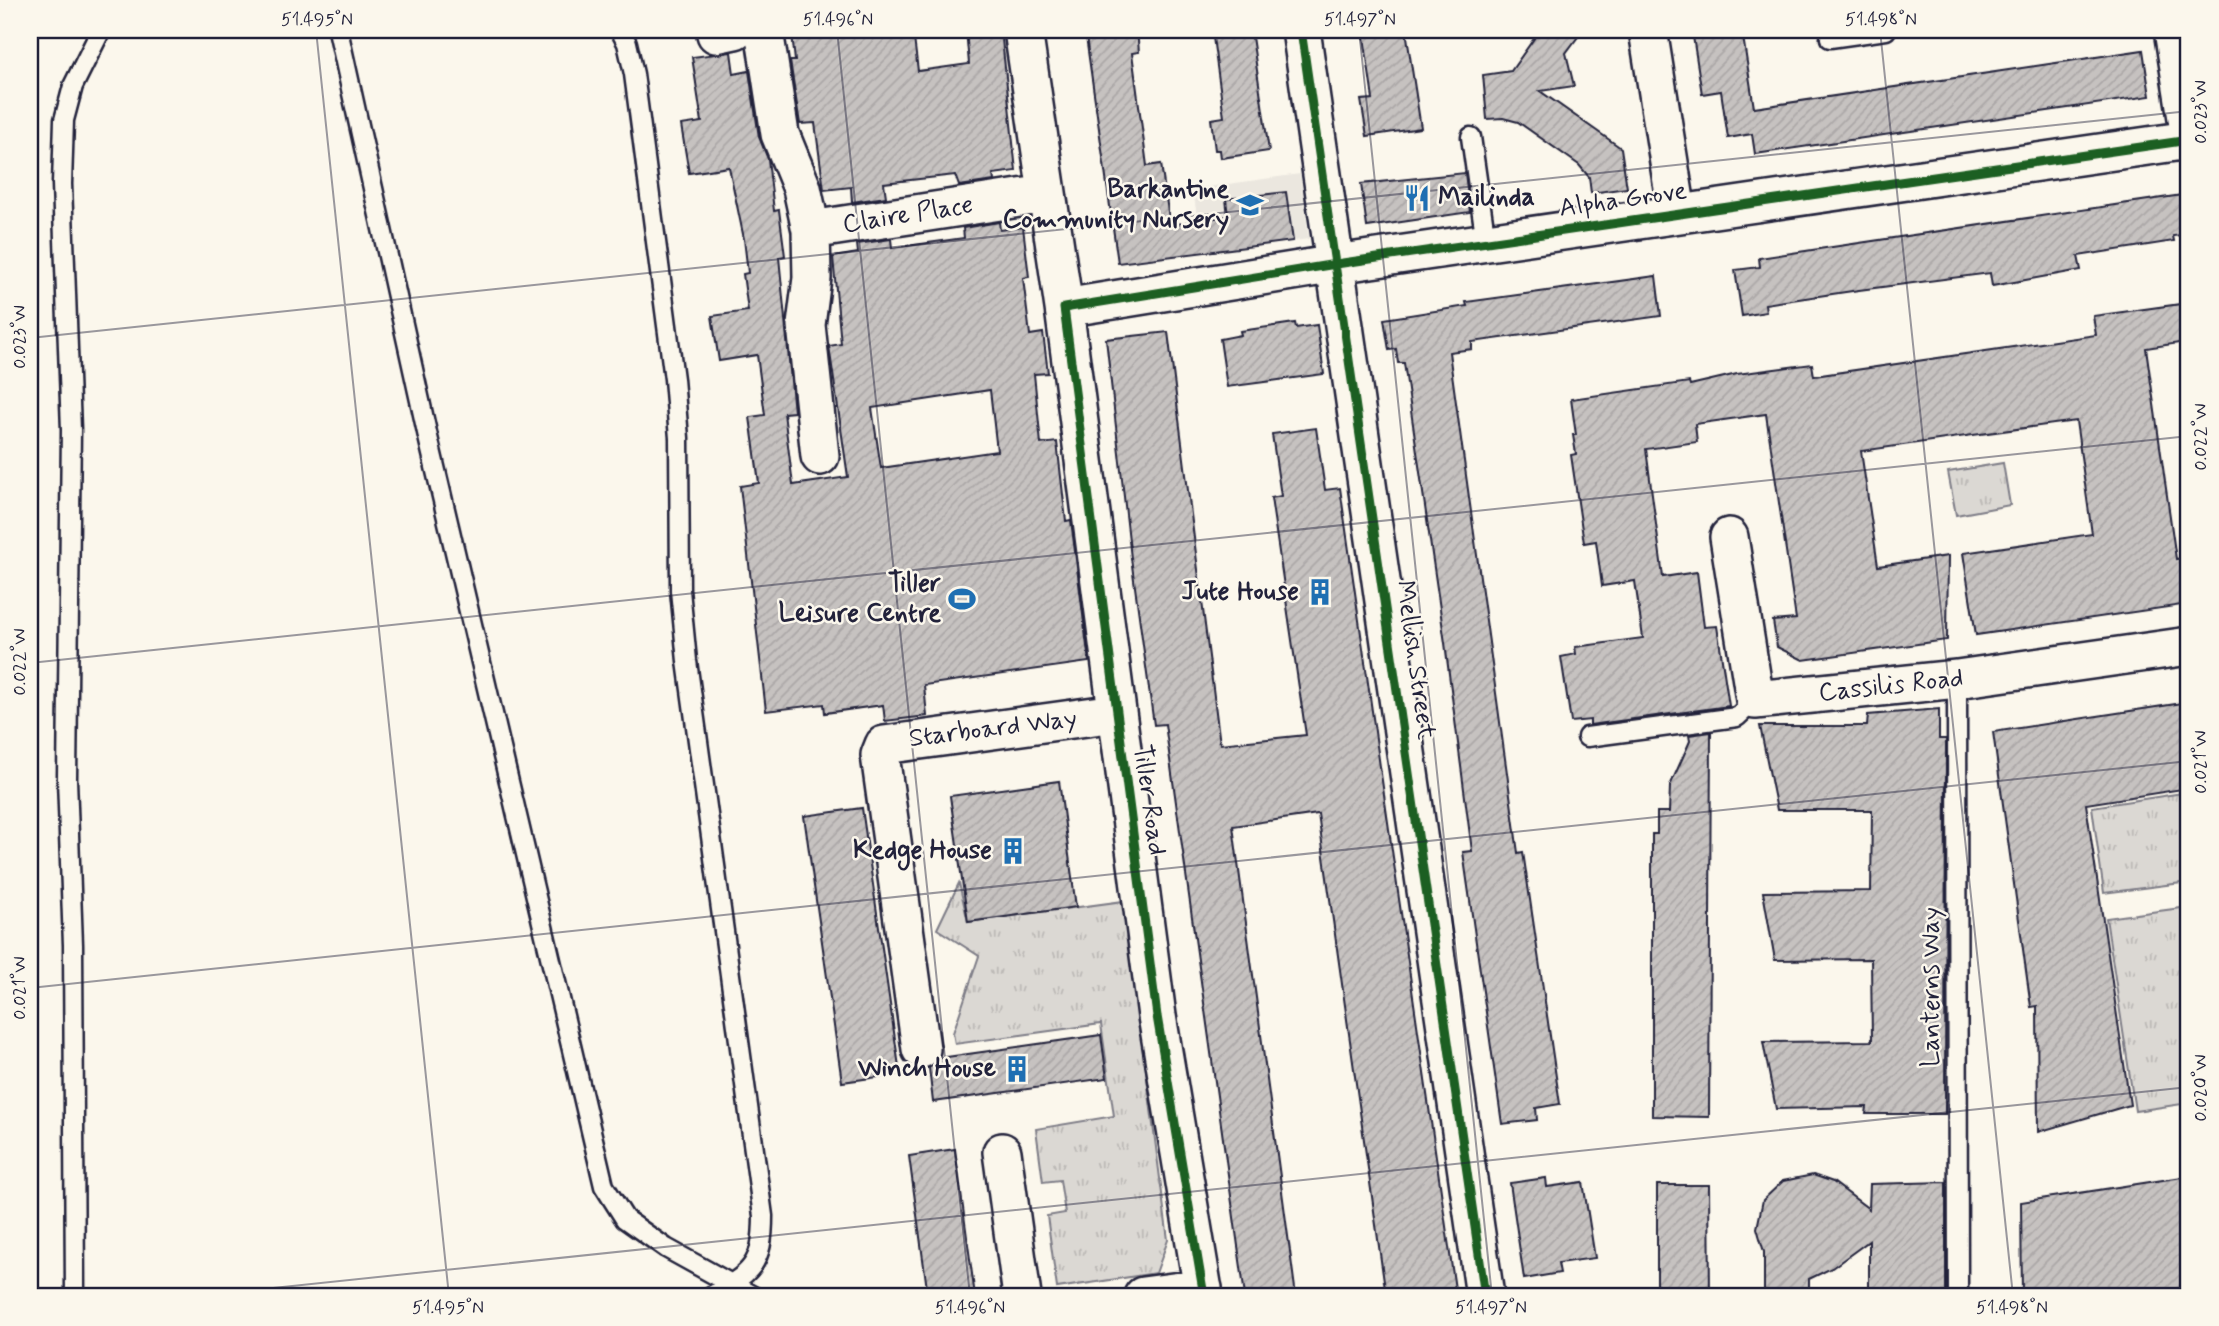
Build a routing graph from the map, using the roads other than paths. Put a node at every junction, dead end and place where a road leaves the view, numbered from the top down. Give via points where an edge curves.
1 (101, 30) edge
2 (338, 30) edge
3 (620, 30) edge
4 (764, 30) edge
5 (1023, 30) edge
6 (1301, 30) edge
7 (1648, 30) edge
8 (1886, 30) edge
9 (2173, 30) edge
10 (1830, 38) dead end
11 (2189, 131) edge
12 (1471, 137) dead end
13 (2189, 140) edge
14 (1046, 194) junction
15 (1677, 213) junction
16 (811, 230) junction
17 (1486, 242) junction
18 (1336, 264) junction
19 (1064, 308) junction
20 (820, 456) dead end
21 (1729, 537) dead end
22 (2189, 646) edge
23 (1958, 679) junction
24 (1755, 700) junction
25 (1116, 713) junction
26 (1587, 737) dead end
27 (920, 1049) dead end
28 (1002, 1152) dead end
29 (732, 1284) junction
30 (1203, 1292) edge
31 (75, 1296) edge
32 (711, 1296) edge
33 (753, 1296) edge
34 (1023, 1296) edge
35 (1143, 1296) edge
36 (1485, 1296) edge
37 (1958, 1296) edge

1 - 31 lane via 73,86 64,120 62,184 71,430 67,779
2 - 29 lane via 428,437 604,1186 625,1219
3 - 29 lane via 634,74 674,379 680,590 687,661 763,1216 758,1258 749,1273
4 - 16 street, Claire Place via 780,134 802,188
5 - 14 street, Tiller Road
6 - 18 street, Mellish Street
7 - 15 street
8 - 10 lane
9 - 11 street
12 - 17 lane
13 - 15 street, Alpha Grove
14 - 16 street, Claire Place
14 - 19 street, Tiller Road
15 - 17 street, Alpha Grove
16 - 20 street, Claire Place via 812,278 806,325
17 - 18 street, Alpha Grove
18 - 19 street, Alpha Grove
18 - 36 street, Mellish Street
19 - 25 street, Tiller Road
21 - 24 street
22 - 23 street, Cassilis Road
23 - 24 street, Cassilis Road
23 - 37 lane, Lanterns Way via 1952,760
24 - 26 lane via 1737,717
25 - 27 street, Starboard Way via 884,745 880,755
25 - 30 street, Tiller Road via 1157,1016
28 - 34 street
29 - 32 lane
29 - 33 lane
30 - 35 street

